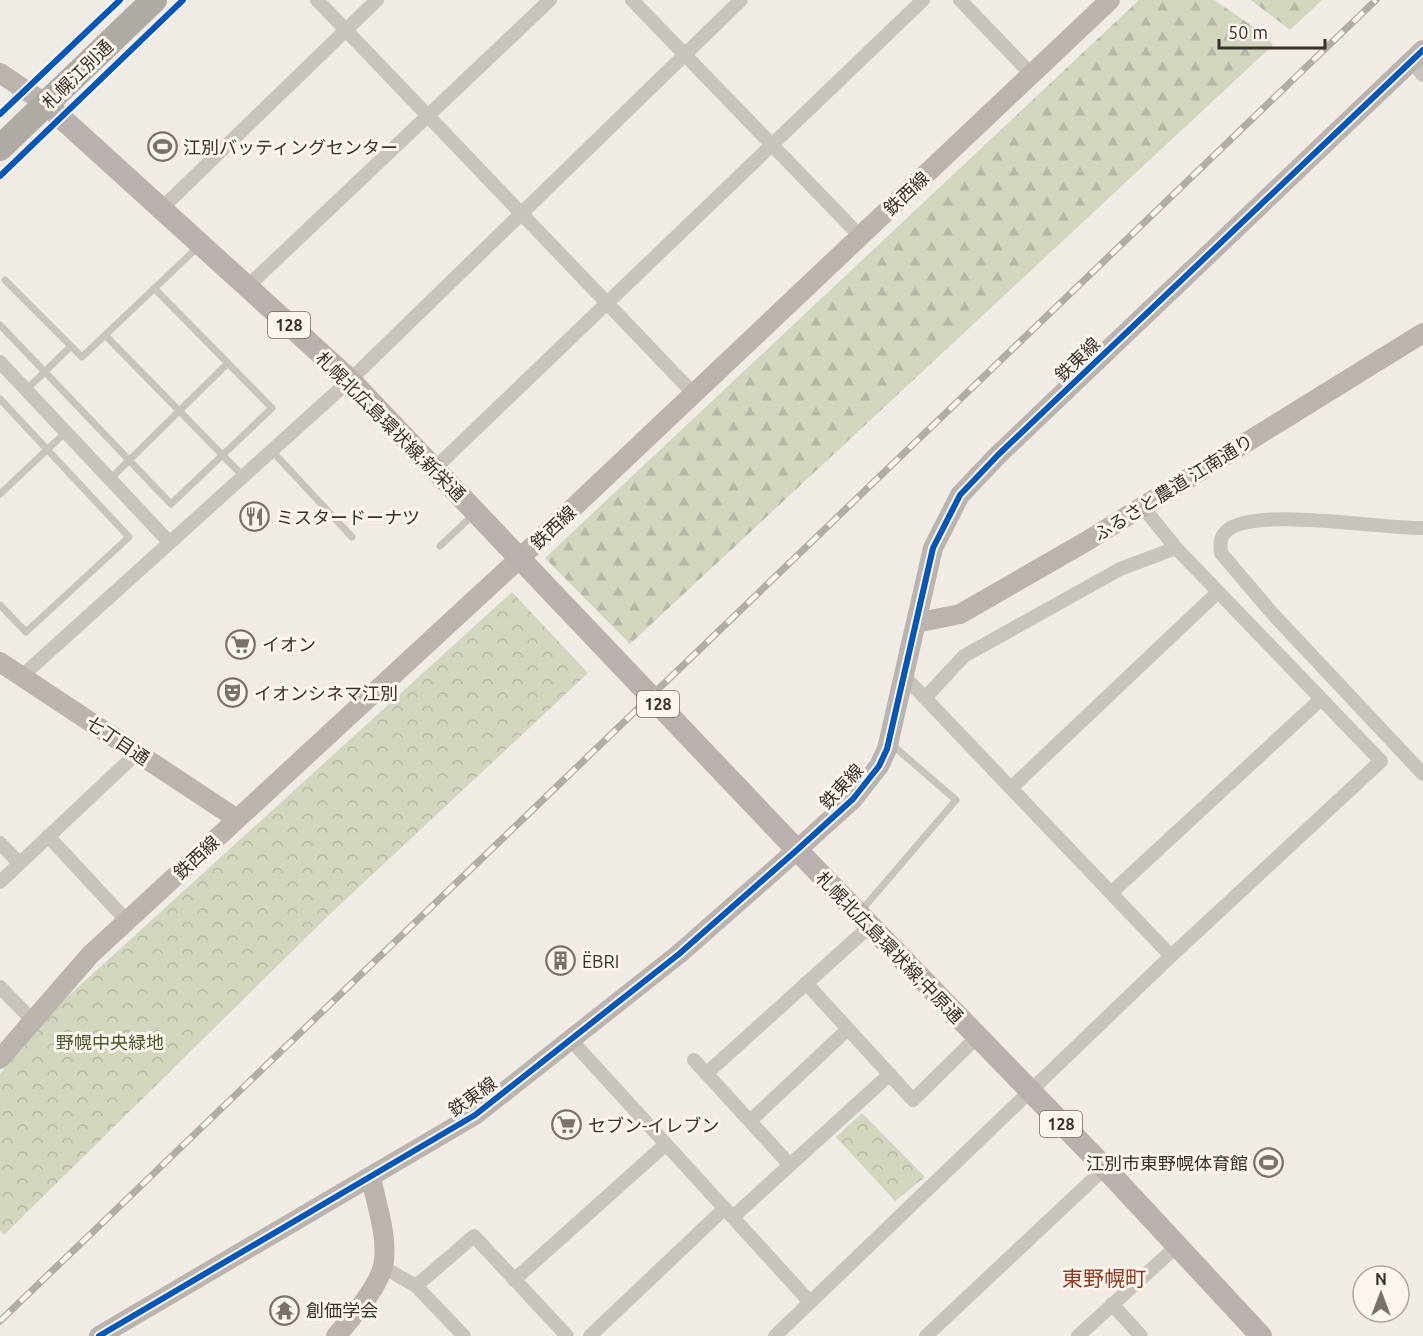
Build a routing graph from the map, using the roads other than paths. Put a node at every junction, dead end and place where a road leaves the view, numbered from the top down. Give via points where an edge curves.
1 (154, 0) edge
2 (317, 0) edge
3 (377, 0) edge
4 (550, 0) edge
5 (632, 0) edge
6 (741, 0) edge
7 (923, 0) edge
8 (960, 0) edge
9 (1110, 0) edge
10 (346, 31) junction
11 (684, 54) junction
12 (1419, 62) edge
13 (0, 73) edge
14 (1032, 74) junction
15 (46, 104) junction
16 (428, 116) junction
17 (773, 146) junction
18 (0, 148) edge
19 (162, 209) junction
20 (522, 214) junction
21 (860, 236) junction
22 (201, 244) junction
23 (5, 280) dead end
24 (247, 287) junction
25 (154, 288) junction
26 (606, 302) junction
27 (0, 325) edge
28 (1423, 333) edge
29 (105, 334) junction
30 (71, 346) junction
31 (0, 362) edge
32 (228, 363) junction
33 (45, 372) junction
34 (350, 380) junction
35 (26, 390) junction
36 (694, 394) junction
37 (0, 399) edge
38 (180, 411) junction
39 (66, 432) junction
40 (46, 450) junction
41 (272, 451) junction
42 (223, 455) junction
43 (129, 461) junction
44 (434, 469) junction
45 (243, 476) junction
46 (110, 479) junction
47 (0, 494) edge
48 (1142, 506) junction
49 (476, 512) junction
50 (1423, 528) edge
51 (352, 537) dead end
52 (170, 543) junction
53 (440, 546) dead end
54 (1176, 548) junction
55 (520, 558) junction
56 (1218, 592) junction
57 (0, 605) edge
58 (916, 623) junction
59 (0, 662) edge
60 (22, 676) junction
61 (904, 676) junction
62 (925, 698) junction
63 (1322, 699) junction
64 (888, 742) junction
65 (136, 753) junction
66 (1423, 774) edge
67 (1011, 788) junction
68 (237, 819) junction
69 (48, 836) junction
70 (0, 843) edge
71 (797, 850) junction
72 (19, 863) junction
73 (0, 882) edge
74 (1111, 894) junction
75 (864, 920) junction
76 (127, 921) junction
77 (1171, 956) junction
78 (806, 983) junction
79 (0, 987) edge
80 (33, 1021) junction
81 (848, 1029) junction
82 (977, 1037) junction
83 (571, 1040) junction
84 (0, 1059) edge
85 (694, 1060) dead end
86 (707, 1073) junction
87 (890, 1074) junction
88 (1030, 1092) junction
89 (750, 1120) junction
90 (666, 1144) junction
91 (790, 1165) junction
92 (1105, 1168) junction
93 (371, 1177) junction
94 (729, 1212) junction
95 (1176, 1247) junction
96 (383, 1266) junction
97 (514, 1280) junction
98 (416, 1286) junction
99 (810, 1302) junction
100 (1112, 1304) junction
101 (99, 1336) edge
102 (336, 1336) edge
103 (464, 1336) edge
104 (567, 1336) edge
105 (590, 1336) edge
106 (774, 1336) edge
107 (926, 1336) edge
108 (1078, 1336) edge
109 (1141, 1336) edge
110 (1261, 1336) edge

1 - 15 highway, 札幌江別通
2 - 10 street
3 - 10 street
4 - 16 street
5 - 11 street
6 - 11 street
7 - 17 street
8 - 14 street
9 - 14 street, 鉄西線
10 - 16 street
10 - 19 street
11 - 17 street
11 - 20 street
12 - 58 street, 鉄東線 via 972,481 933,548
13 - 15 street
14 - 21 street, 鉄西線
15 - 18 highway, 札幌江別通
15 - 19 main road, 札幌北広島環状線;新栄通 / 128
16 - 20 street
16 - 24 street
17 - 21 street
17 - 26 street
19 - 22 main road, 札幌北広島環状線;新栄通 / 128
20 - 26 street
20 - 34 street
21 - 36 street, 鉄西線
22 - 24 main road, 札幌北広島環状線;新栄通 / 128
22 - 25 lane
23 - 30 lane
24 - 34 main road, 札幌北広島環状線;新栄通 / 128
25 - 29 lane
25 - 32 lane
26 - 36 street
26 - 44 street
27 - 33 lane
28 - 48 street, ふるさと農道 江南通り
29 - 30 lane via 82,357
29 - 38 lane
30 - 33 lane
31 - 35 street
32 - 38 lane
32 - 42 lane via 272,408
33 - 35 lane
33 - 43 lane
34 - 41 street
34 - 44 main road, 札幌北広島環状線;新栄通 / 128
35 - 39 street
36 - 55 street, 鉄西線
37 - 40 lane
38 - 42 lane
38 - 43 lane
39 - 40 lane
39 - 46 street
40 - 47 lane
40 - 57 lane via 129,537 26,632
41 - 45 street
41 - 51 lane
42 - 43 lane via 171,504
42 - 45 lane
43 - 46 lane
44 - 49 main road, 札幌北広島環状線;新栄通 / 128
45 - 52 street
46 - 52 street
48 - 54 street
48 - 58 street, ふるさと農道 江南通り via 960,614
49 - 53 lane
49 - 55 main road, 札幌北広島環状線;新栄通 / 128
50 - 66 street via 1290,519 1249,521 1232,527 1220,543 1221,553 1271,612
52 - 60 street
54 - 56 street
54 - 62 street via 1120,569 964,656
55 - 68 street, 鉄西線
55 - 71 main road, 札幌北広島環状線;中原通 / 128
56 - 63 street
56 - 67 street
58 - 61 street, 鉄東線
59 - 60 street, 七丁目通
60 - 65 street, 七丁目通
61 - 62 street
61 - 64 street, 鉄東線
62 - 67 street
63 - 74 street
63 - 77 street via 1381,761
64 - 71 street, 鉄東線 via 867,783
64 - 75 lane via 956,800
65 - 68 street, 七丁目通
65 - 69 street
67 - 74 street
68 - 76 street, 鉄西線
69 - 72 street
69 - 76 street
70 - 72 street
71 - 75 main road, 札幌北広島環状線;中原通 / 128
71 - 83 street, 鉄東線 via 679,954
72 - 73 street
74 - 77 street
75 - 78 street
75 - 82 main road, 札幌北広島環状線;中原通 / 128
76 - 80 street, 鉄西線 via 90,955
77 - 88 street
78 - 81 street
78 - 86 street
79 - 80 street
80 - 84 street, 鉄西線
81 - 87 street
81 - 89 street
82 - 87 street via 913,1100
82 - 88 main road, 札幌北広島環状線;中原通 / 128
83 - 90 street
83 - 93 street, 鉄東線 via 475,1115
85 - 86 street
86 - 89 street
87 - 91 street
88 - 92 main road, 札幌北広島環状線;中原通 / 128
88 - 99 street
89 - 91 street
90 - 94 street
90 - 97 street
91 - 94 street
92 - 95 main road, 札幌北広島環状線;中原通 / 128
92 - 107 street
93 - 96 street via 383,1241
93 - 101 street, 鉄東線
94 - 99 street
94 - 105 street
95 - 100 street
95 - 110 main road, 札幌北広島環状線;中原通 / 128
96 - 98 street
96 - 102 street via 360,1309
97 - 98 street via 474,1236
97 - 104 street
98 - 103 street
99 - 106 street
100 - 108 street
100 - 109 street

